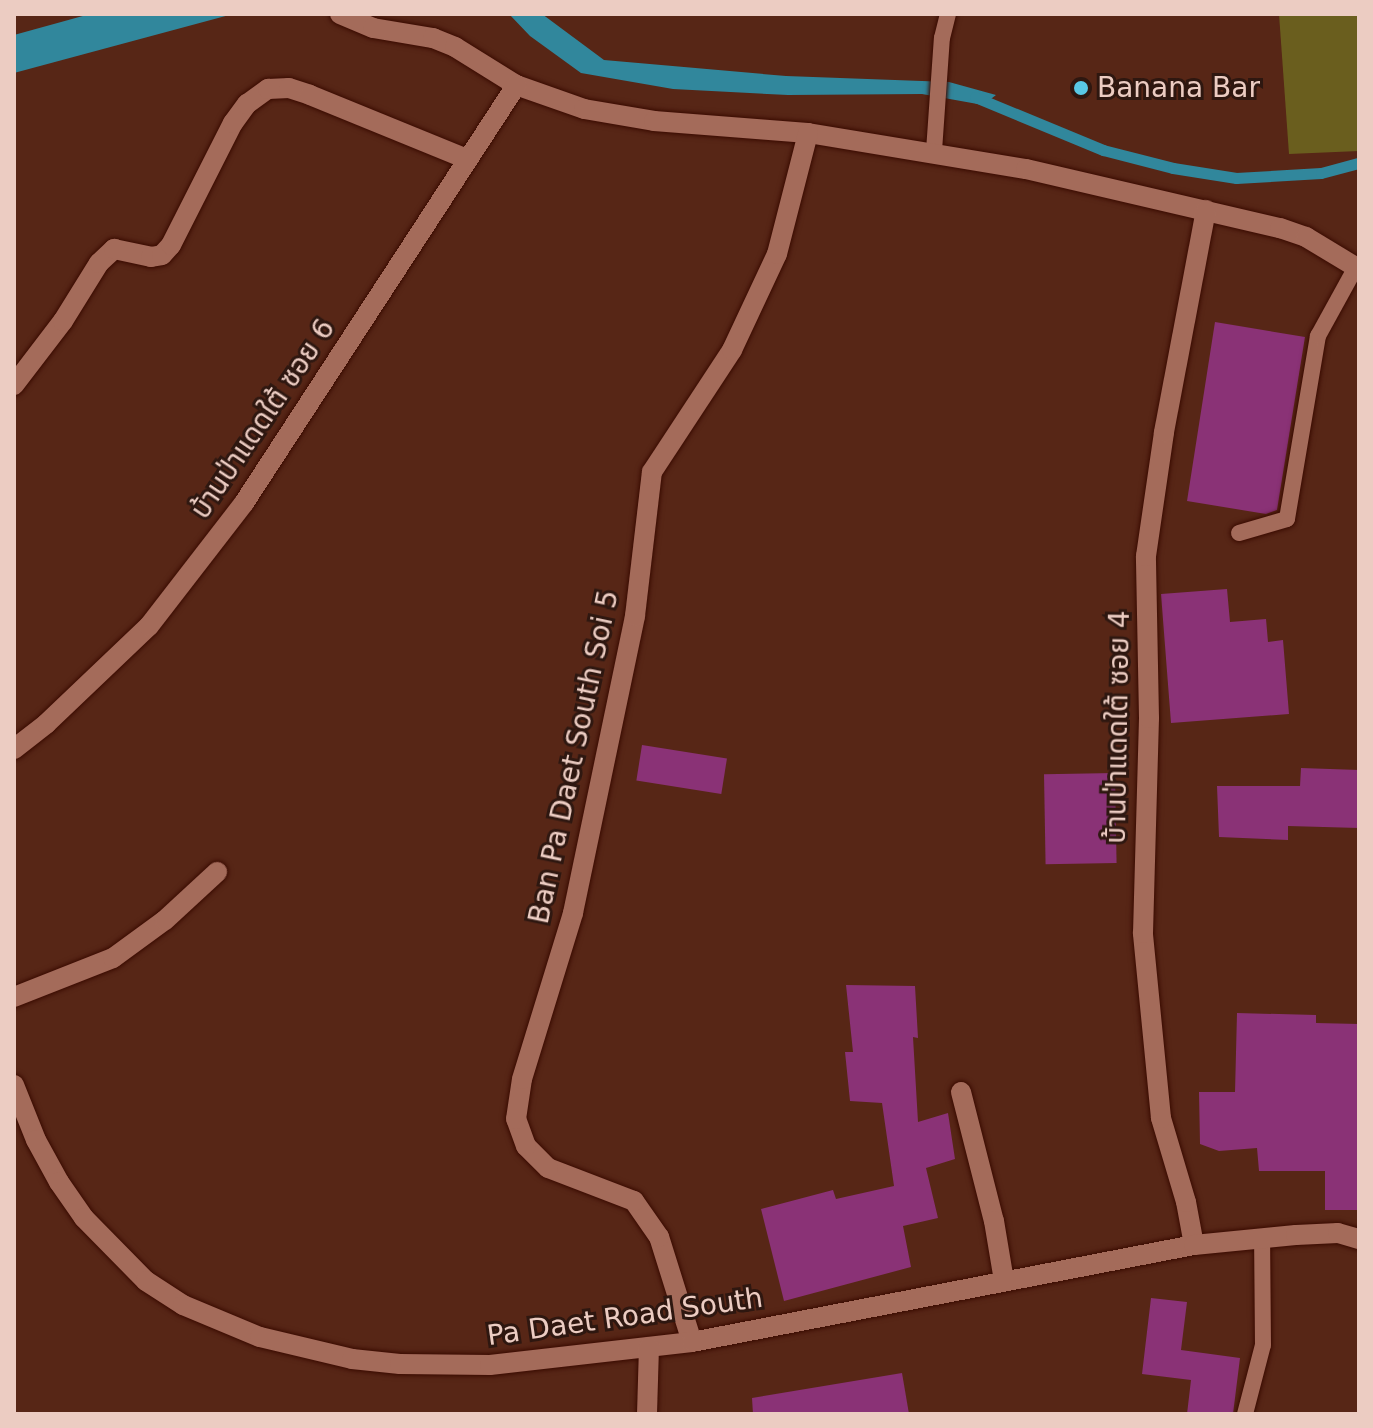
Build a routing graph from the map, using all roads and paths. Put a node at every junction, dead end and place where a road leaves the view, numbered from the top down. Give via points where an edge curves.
1 (948, 14) edge
2 (341, 15) edge
3 (516, 85) junction
4 (808, 133) junction
5 (934, 151) junction
6 (467, 159) junction
7 (1206, 210) junction
8 (1357, 268) edge
9 (14, 385) edge
10 (1239, 533) dead end
11 (14, 749) edge
12 (217, 872) dead end
13 (14, 997) edge
14 (14, 1085) edge
15 (961, 1092) dead end
16 (1359, 1239) edge
17 (1262, 1240) junction
18 (1194, 1245) junction
19 (1004, 1281) junction
20 (692, 1342) junction
21 (649, 1347) junction
22 (647, 1414) edge
23 (1245, 1414) edge

1 - 5 lane
2 - 3 street via 373,28 444,42
3 - 4 street via 620,116
3 - 6 street, บ้านป่าแดดใต้ ซอย 6
4 - 5 street
4 - 20 street, Ban Pa Daet South Soi 5 via 777,254 732,350 652,472 635,616 573,913 522,1079 516,1119 526,1146 548,1168 634,1201 659,1237
5 - 7 street
6 - 9 street via 310,95 268,89 233,123 162,255 114,249
6 - 11 street, บ้านป่าแดดใต้ ซอย 6 via 244,503 149,626
7 - 8 street via 1306,237
7 - 18 street, บ้านป่าแดดใต้ ซอย 4 via 1146,556 1149,718 1143,933 1161,1118
8 - 10 lane via 1318,336 1287,519
12 - 13 street via 113,958
14 - 21 street, Pa Daet Road South via 36,1140 84,1218 146,1281 220,1322 352,1359 444,1367
15 - 19 street
16 - 17 street, Pa Daet Road South via 1338,1233
17 - 18 street, Pa Daet Road South
17 - 23 lane via 1263,1345
18 - 19 street, Pa Daet Road South
19 - 20 street, Pa Daet Road South
20 - 21 street, Pa Daet Road South
21 - 22 street

